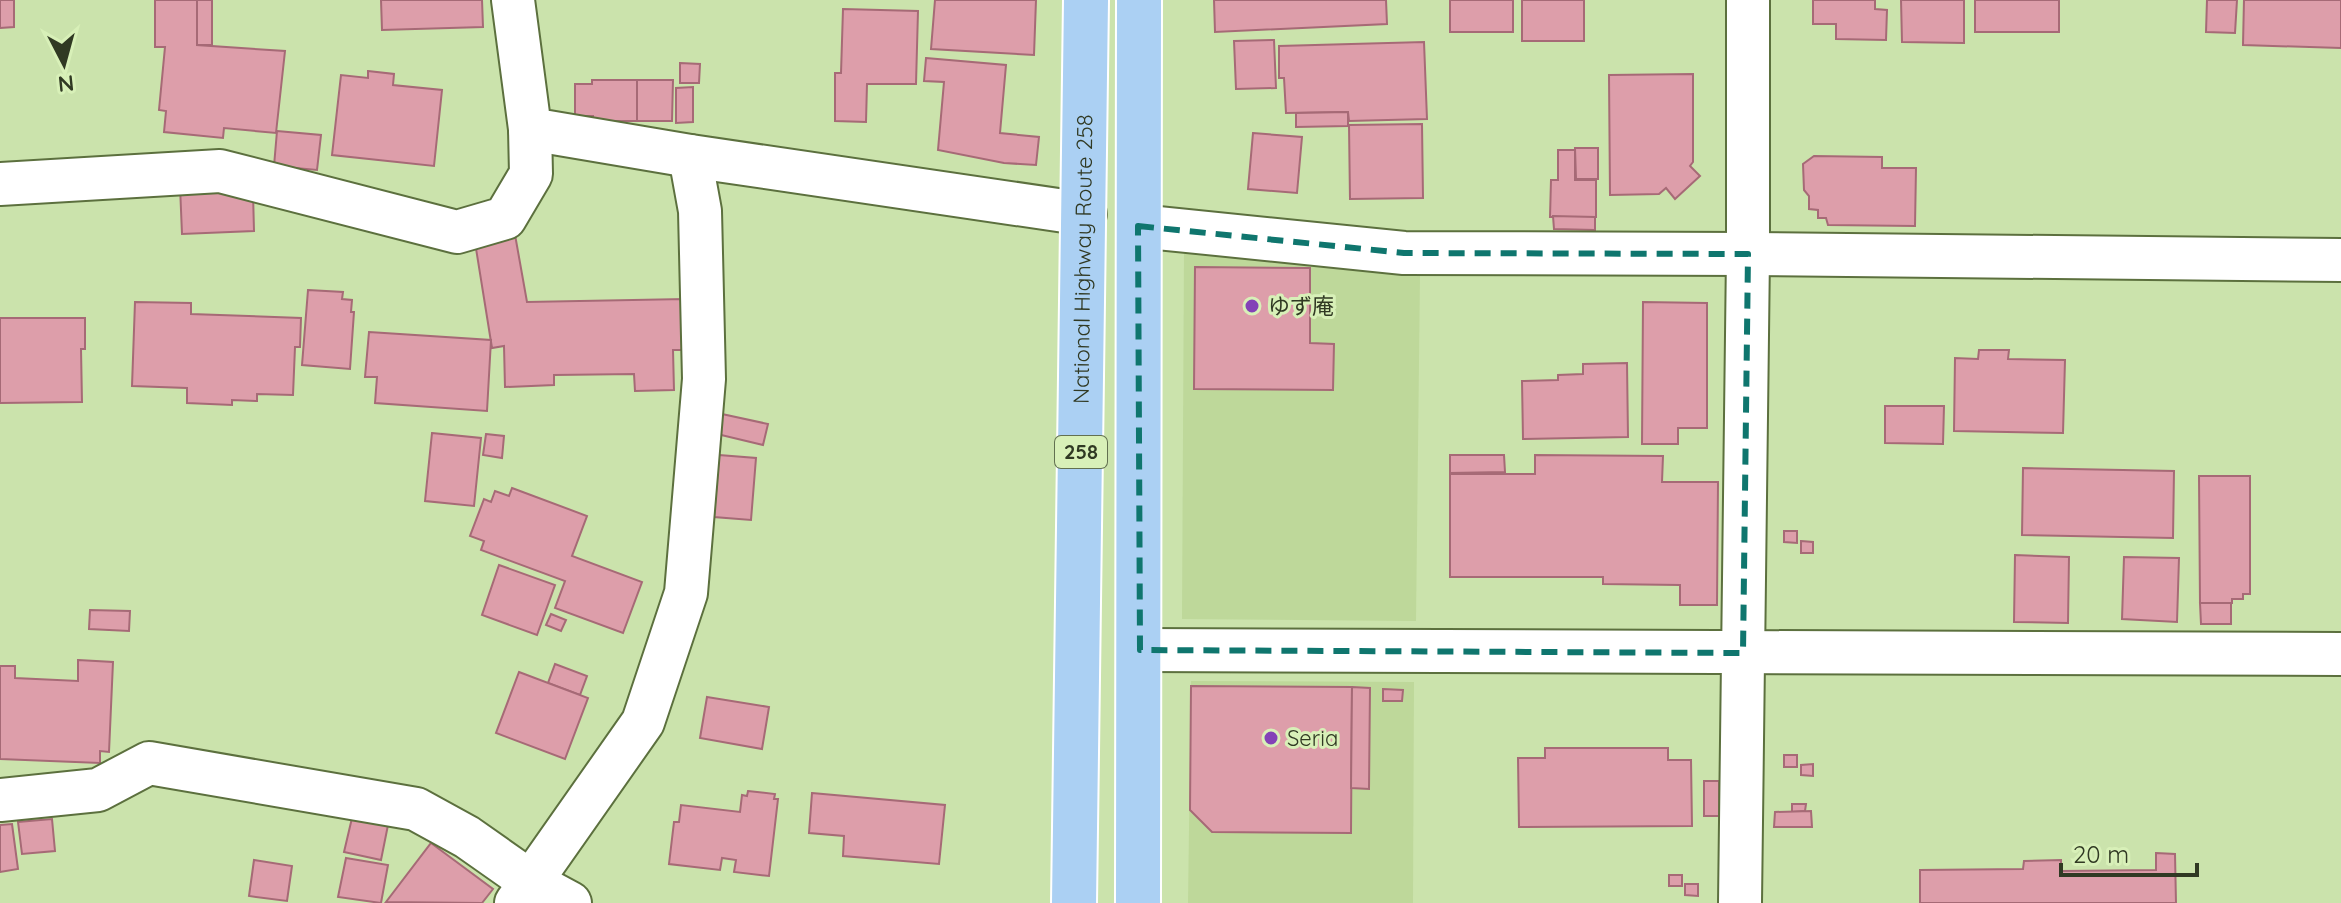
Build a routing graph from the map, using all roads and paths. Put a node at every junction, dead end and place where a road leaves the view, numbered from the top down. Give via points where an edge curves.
1 (513, 0) edge
2 (1086, 0) edge
3 (1139, 0) edge
4 (1748, 0) edge
5 (530, 129) junction
6 (690, 156) junction
7 (0, 184) edge
8 (1085, 214) junction
9 (1138, 226) junction
10 (1748, 254) junction
11 (2341, 260) edge
12 (1140, 650) junction
13 (1743, 653) junction
14 (2341, 654) edge
15 (0, 800) edge
16 (523, 892) edge
17 (570, 903) edge
18 (1074, 903) edge
19 (1138, 903) edge
20 (1740, 903) edge

1 - 5 street
2 - 8 highway, National Highway Route 258 / 258
3 - 9 highway, 258
4 - 10 street
5 - 6 street
5 - 7 street via 531,174 505,218 457,232 220,171
6 - 8 street
6 - 16 street via 700,211 704,379 686,593 643,722
8 - 18 highway, National Highway Route 258 / 258
9 - 10 street via 1404,253
9 - 12 highway, 258
10 - 11 street
10 - 13 street
12 - 13 street
12 - 19 highway, 258
13 - 14 street
13 - 20 street
15 - 16 street via 98,790 149,763 416,809 467,837
16 - 17 street

